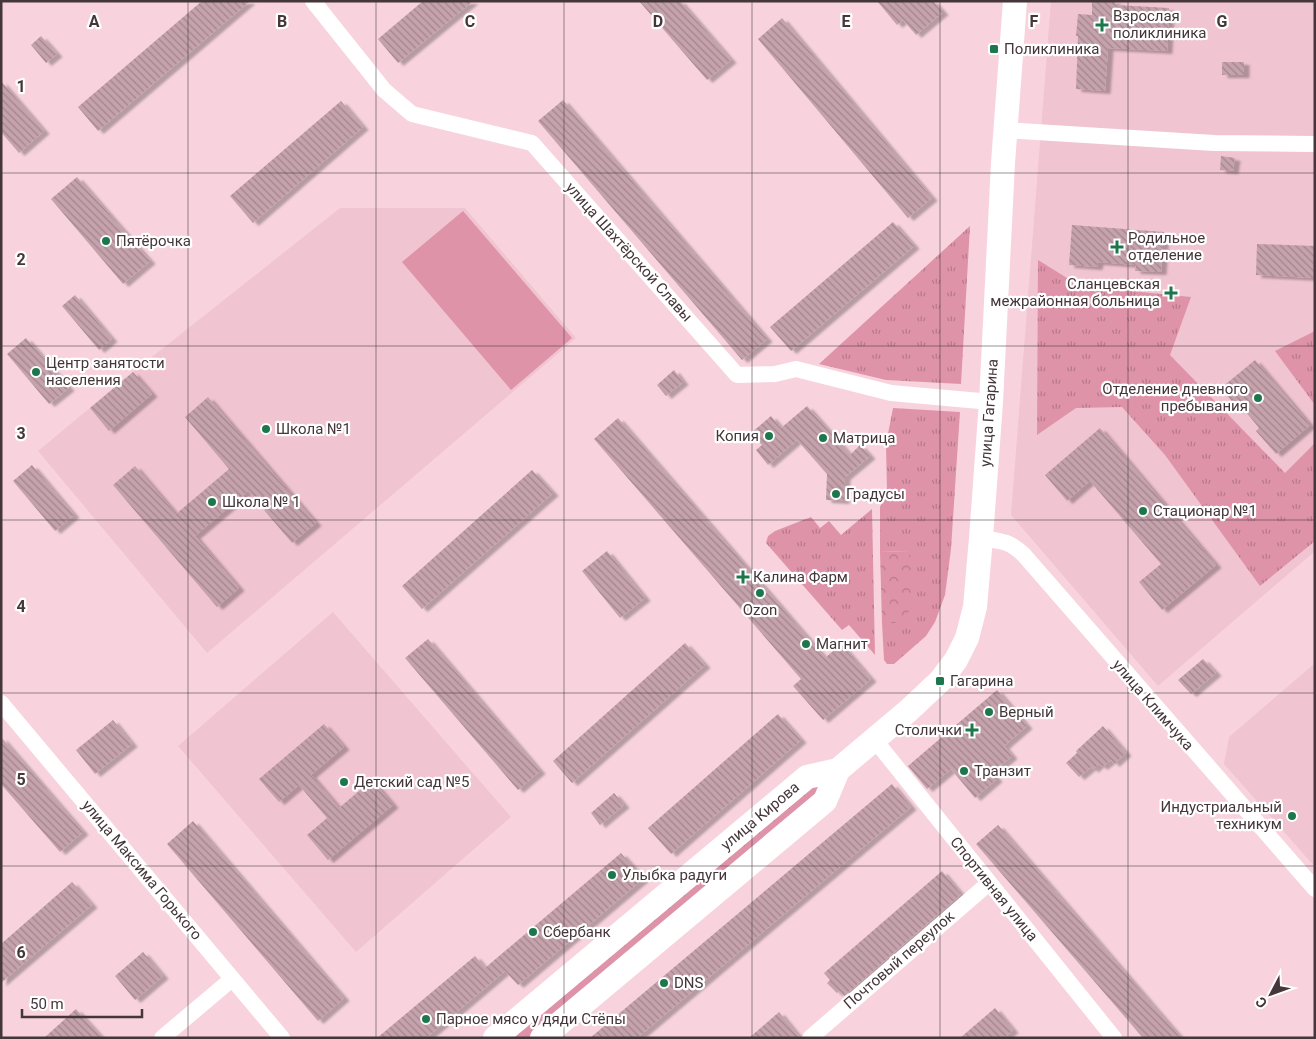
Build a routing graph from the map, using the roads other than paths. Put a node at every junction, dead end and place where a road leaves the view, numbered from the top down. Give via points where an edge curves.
1 (313, 1) edge
2 (1015, 1) edge
3 (1005, 130) junction
4 (1315, 144) edge
5 (991, 402) junction
6 (981, 538) junction
7 (1, 703) edge
8 (874, 739) junction
9 (838, 770) junction
10 (989, 883) junction
11 (1315, 889) edge
12 (232, 979) junction
13 (162, 1038) edge
14 (282, 1038) edge
15 (495, 1038) edge
16 (542, 1038) edge
17 (810, 1038) edge
18 (1114, 1038) edge

1 - 5 street, улица Шахтёрской Славы via 384,90 412,114 532,143 737,375 775,374 796,369 891,393
2 - 3 main road, улица Гагарина
3 - 4 street via 1214,143
3 - 5 main road, улица Гагарина
5 - 6 main road, улица Гагарина
6 - 8 main road, улица Гагарина via 975,607 967,638 956,660 940,681
6 - 11 street, улица Климчука via 1004,541 1024,555
7 - 12 street, улица Максима Горького
8 - 9 main road, улица Гагарина
8 - 10 street, Спортивная улица
9 - 15 main road, улица Кирова via 808,777
9 - 16 main road, улица Кирова via 825,801
10 - 17 street, Почтовый переулок
10 - 18 street, Спортивная улица
12 - 13 street
12 - 14 street, улица Максима Горького

